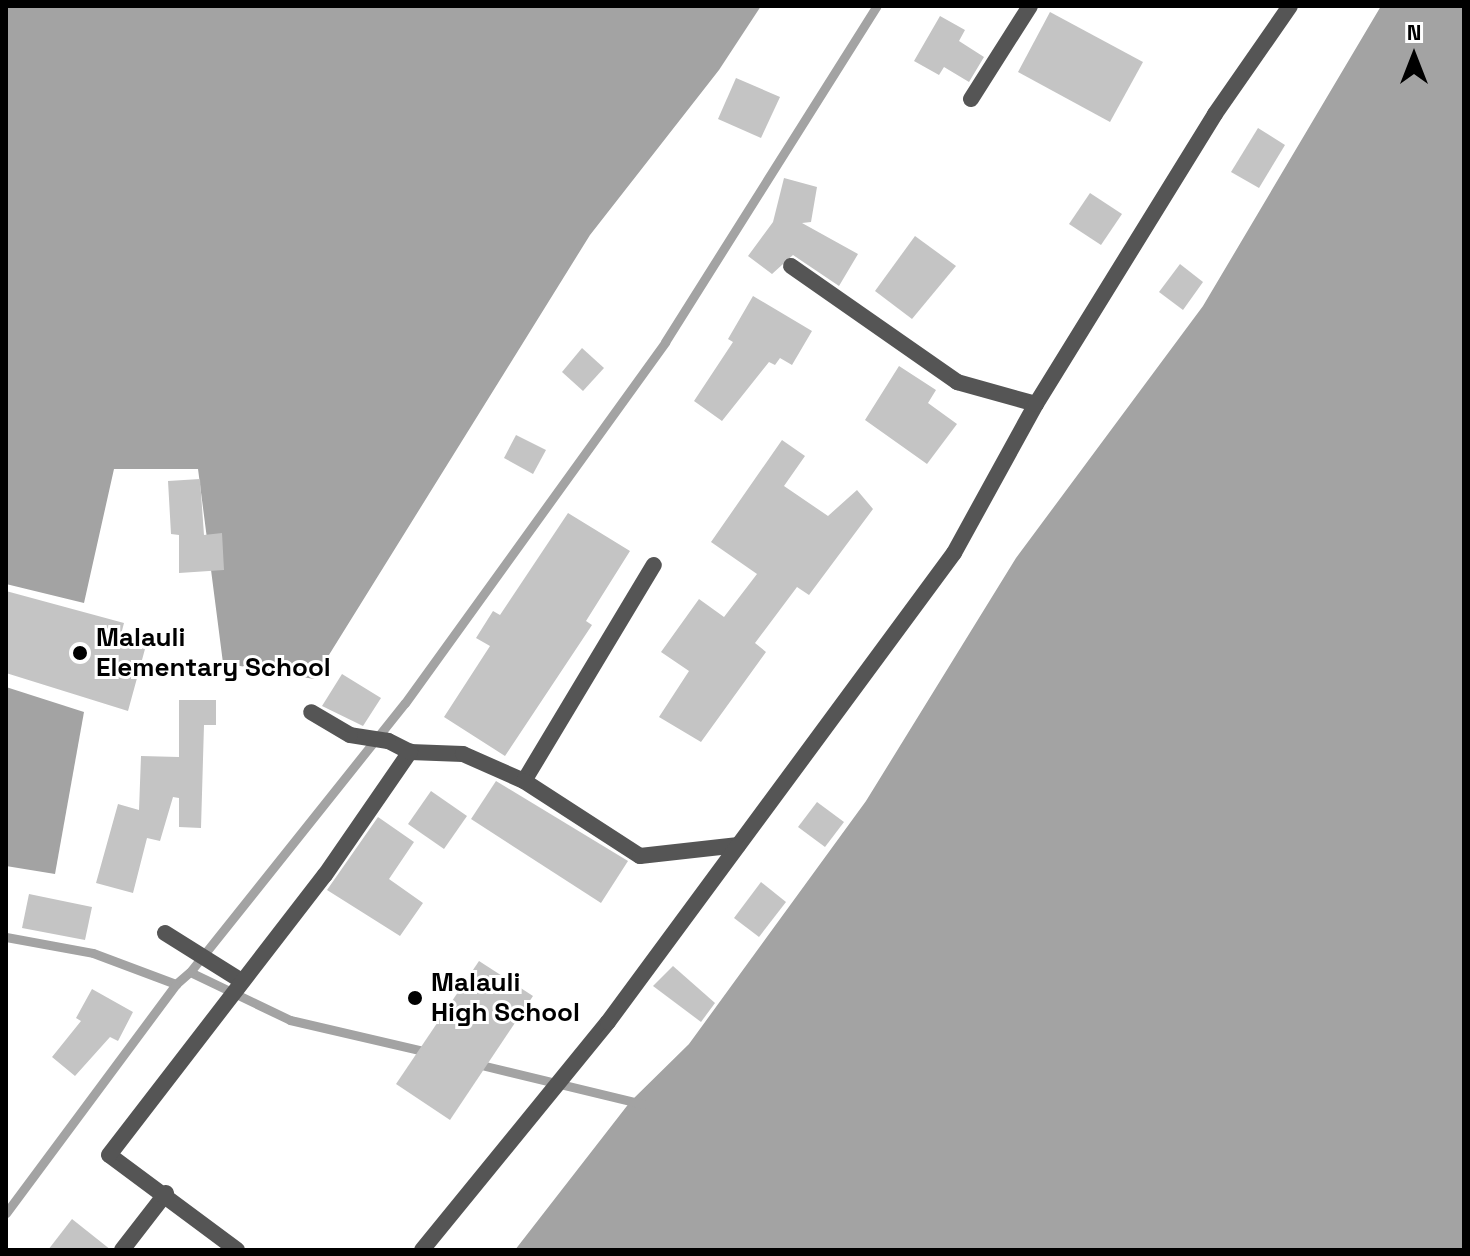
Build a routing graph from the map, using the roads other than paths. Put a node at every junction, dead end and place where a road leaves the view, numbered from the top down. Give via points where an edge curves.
1 (1030, 6) edge
2 (1282, 8) edge
3 (971, 99) dead end
4 (791, 266) dead end
5 (1036, 404) junction
6 (654, 565) dead end
7 (311, 712) dead end
8 (410, 752) junction
9 (524, 781) junction
10 (738, 845) junction
11 (165, 933) dead end
12 (238, 983) junction
13 (166, 1193) junction
14 (122, 1250) edge
15 (237, 1250) edge
16 (422, 1250) edge

1 - 3 street
2 - 5 street
4 - 5 street via 957,382
5 - 10 street via 954,553 761,821
6 - 9 street
7 - 8 street via 350,735 388,741
8 - 9 street via 463,754
8 - 12 street via 325,875
9 - 10 street via 640,856
10 - 16 street via 582,1055
11 - 12 street via 222,966
12 - 13 street via 109,1155
13 - 14 street
13 - 15 street

